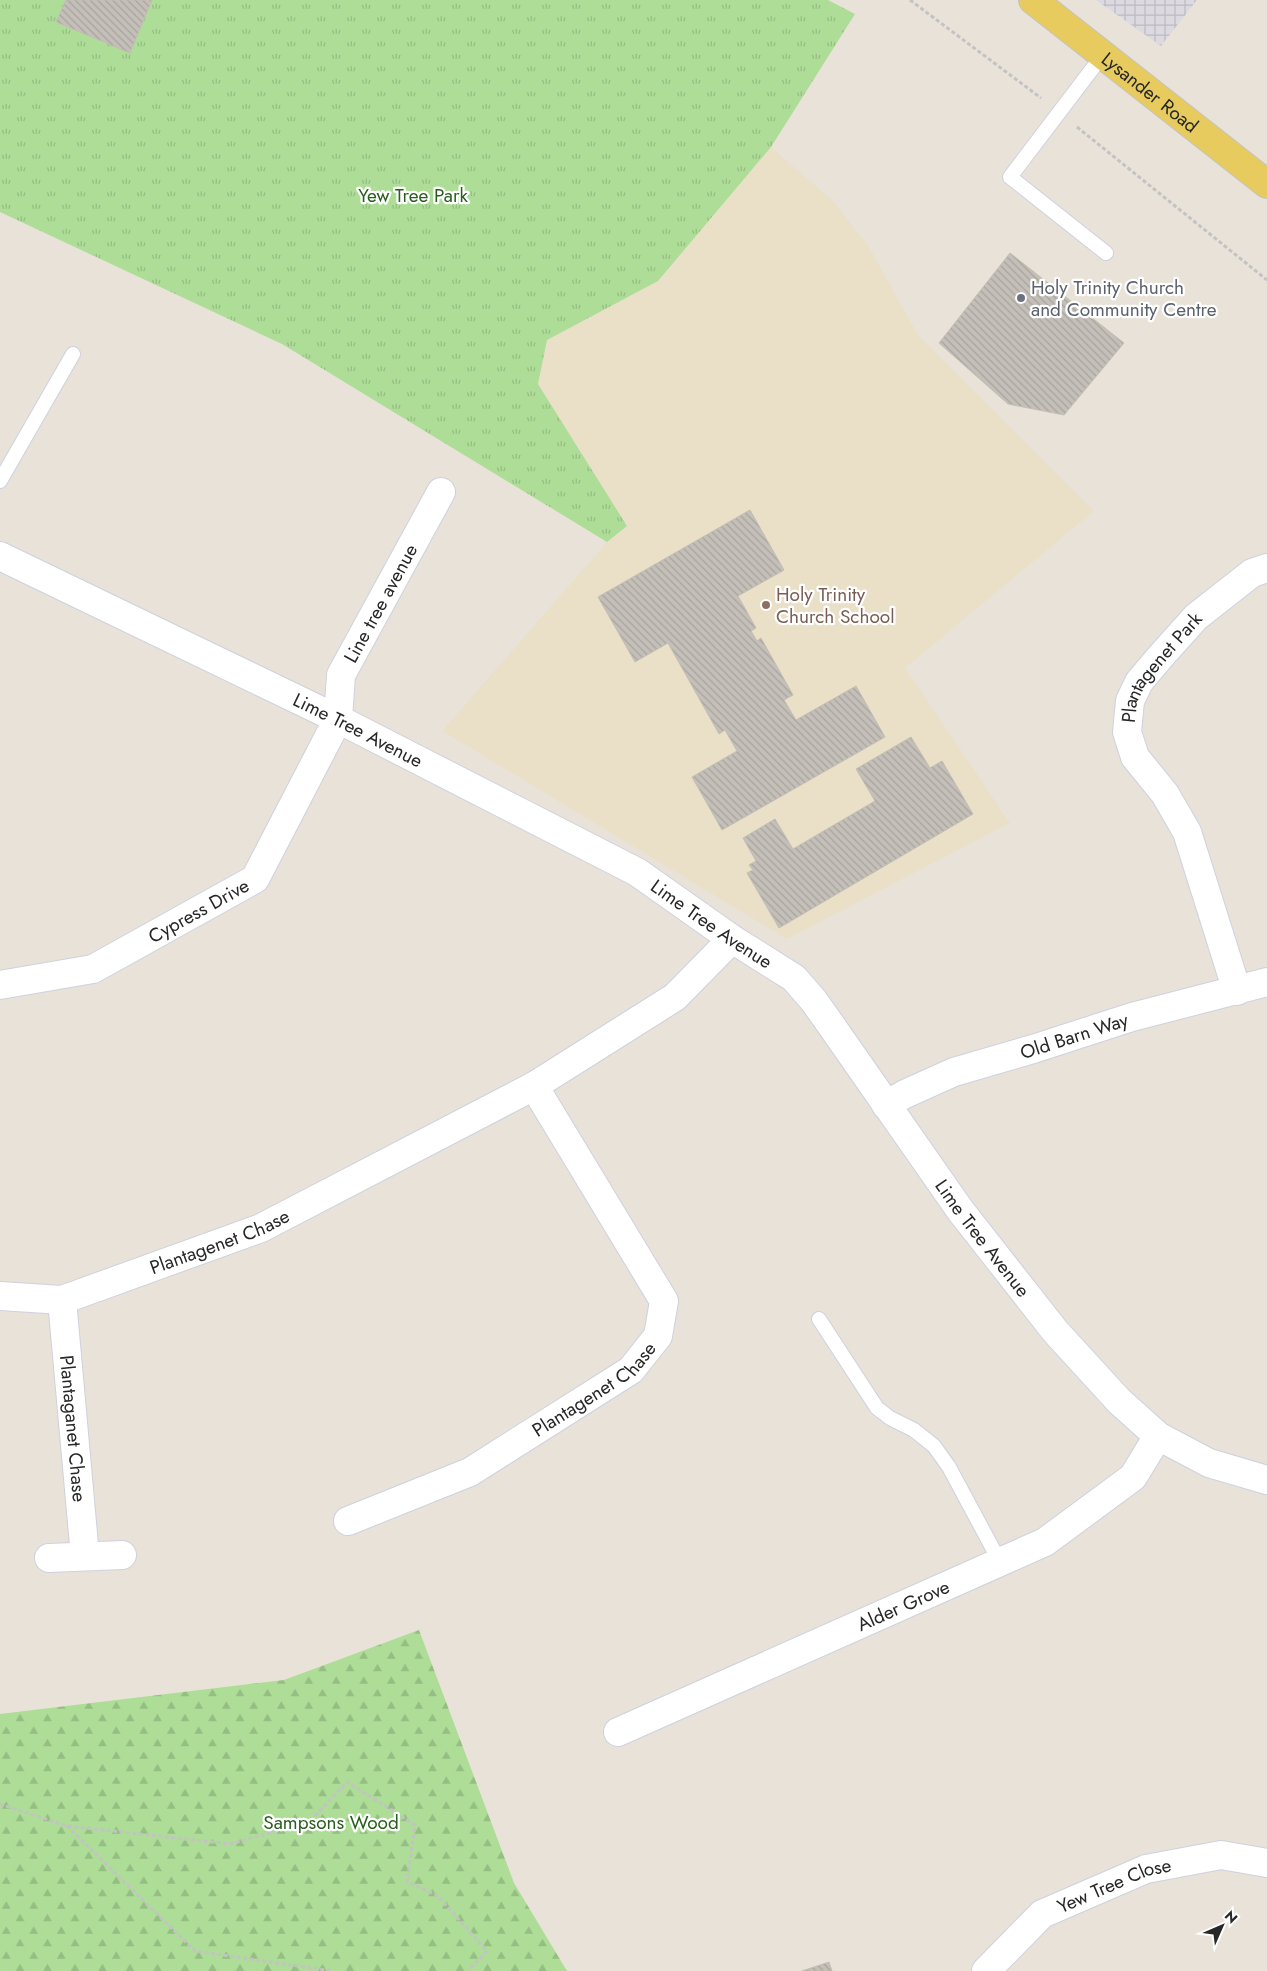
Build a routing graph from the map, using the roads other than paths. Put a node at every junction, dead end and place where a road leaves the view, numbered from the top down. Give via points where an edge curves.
1 (1033, 0) edge
2 (1102, 56) junction
3 (1267, 184) edge
4 (1106, 253) dead end
5 (73, 354) dead end
6 (0, 481) edge
7 (441, 492) dead end
8 (0, 556) edge
9 (1267, 568) edge
10 (338, 719) junction
11 (732, 939) junction
12 (1267, 982) edge
13 (0, 985) edge
14 (1237, 990) junction
15 (534, 1086) junction
16 (886, 1105) junction
17 (0, 1296) edge
18 (62, 1300) junction
19 (819, 1319) dead end
20 (1158, 1436) junction
21 (1267, 1480) edge
22 (348, 1521) dead end
23 (85, 1556) junction
24 (122, 1556) dead end
25 (49, 1558) dead end
26 (1000, 1562) junction
27 (618, 1732) dead end
28 (1267, 1863) edge
29 (986, 1971) edge

1 - 2 main road, Lysander Road
2 - 3 main road, Lysander Road
2 - 4 lane via 1010,177
5 - 6 lane
7 - 10 street, Line tree avenue via 341,675
8 - 10 street, Lime Tree Avenue
9 - 14 street, Plantagenet Park via 1252,573 1196,617 1139,682 1130,701 1128,732 1135,756 1165,794 1187,832
10 - 11 street, Lime Tree Avenue via 637,872
10 - 13 street, Cypress Drive via 255,879 93,968
11 - 15 street, Plantagenet Chase via 675,997
11 - 16 street, Lime Tree Avenue via 794,978 814,1001
12 - 14 street, Old Barn Way
14 - 16 street, Old Barn Way via 1132,1016 954,1072
15 - 18 street, Plantagenet Chase via 261,1228
15 - 22 street, Plantagenet Chase via 664,1301 658,1336 631,1370 470,1472
16 - 20 street, Lime Tree Avenue via 960,1210 1055,1331 1118,1401
17 - 18 street, Plantagenet Chase
18 - 23 street, Plantaganet Chase
19 - 26 lane via 877,1408 934,1446 949,1467
20 - 21 street, Lime Tree Avenue via 1209,1463
20 - 26 street, Alder Grove via 1133,1477 1046,1542
23 - 24 street
23 - 25 street
26 - 27 street, Alder Grove
28 - 29 street, Yew Tree Close via 1221,1855 1146,1869 1042,1914

